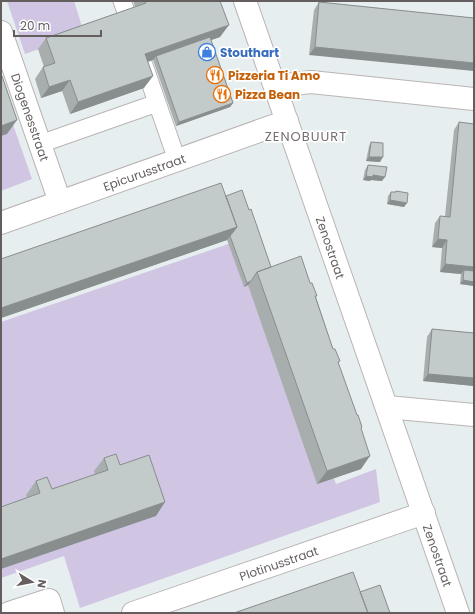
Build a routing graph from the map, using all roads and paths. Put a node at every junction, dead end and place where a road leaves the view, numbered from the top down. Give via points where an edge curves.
1 (245, 1) edge
2 (1, 32) edge
3 (144, 65) edge
4 (276, 86) junction
5 (474, 99) edge
6 (157, 103) junction
7 (287, 120) junction
8 (40, 144) junction
9 (177, 160) junction
10 (60, 202) junction
11 (1, 223) edge
12 (388, 407) junction
13 (474, 415) edge
14 (424, 513) junction
15 (9, 613) edge
16 (53, 613) edge
17 (133, 613) edge
18 (458, 613) edge

1 - 4 street, Zenostraat
2 - 8 street, Diogenesstraat
3 - 6 lane
4 - 5 street via 311,82
4 - 7 street, Zenostraat
6 - 8 lane
6 - 9 lane
7 - 9 street, Epicurusstraat
7 - 12 street, Zenostraat
8 - 10 street, Diogenesstraat
9 - 10 street, Epicurusstraat
10 - 11 street, Epicurusstraat
12 - 13 street
12 - 14 street, Zenostraat
14 - 17 street, Plotinusstraat
14 - 18 street, Zenostraat
15 - 16 street via 49,600

